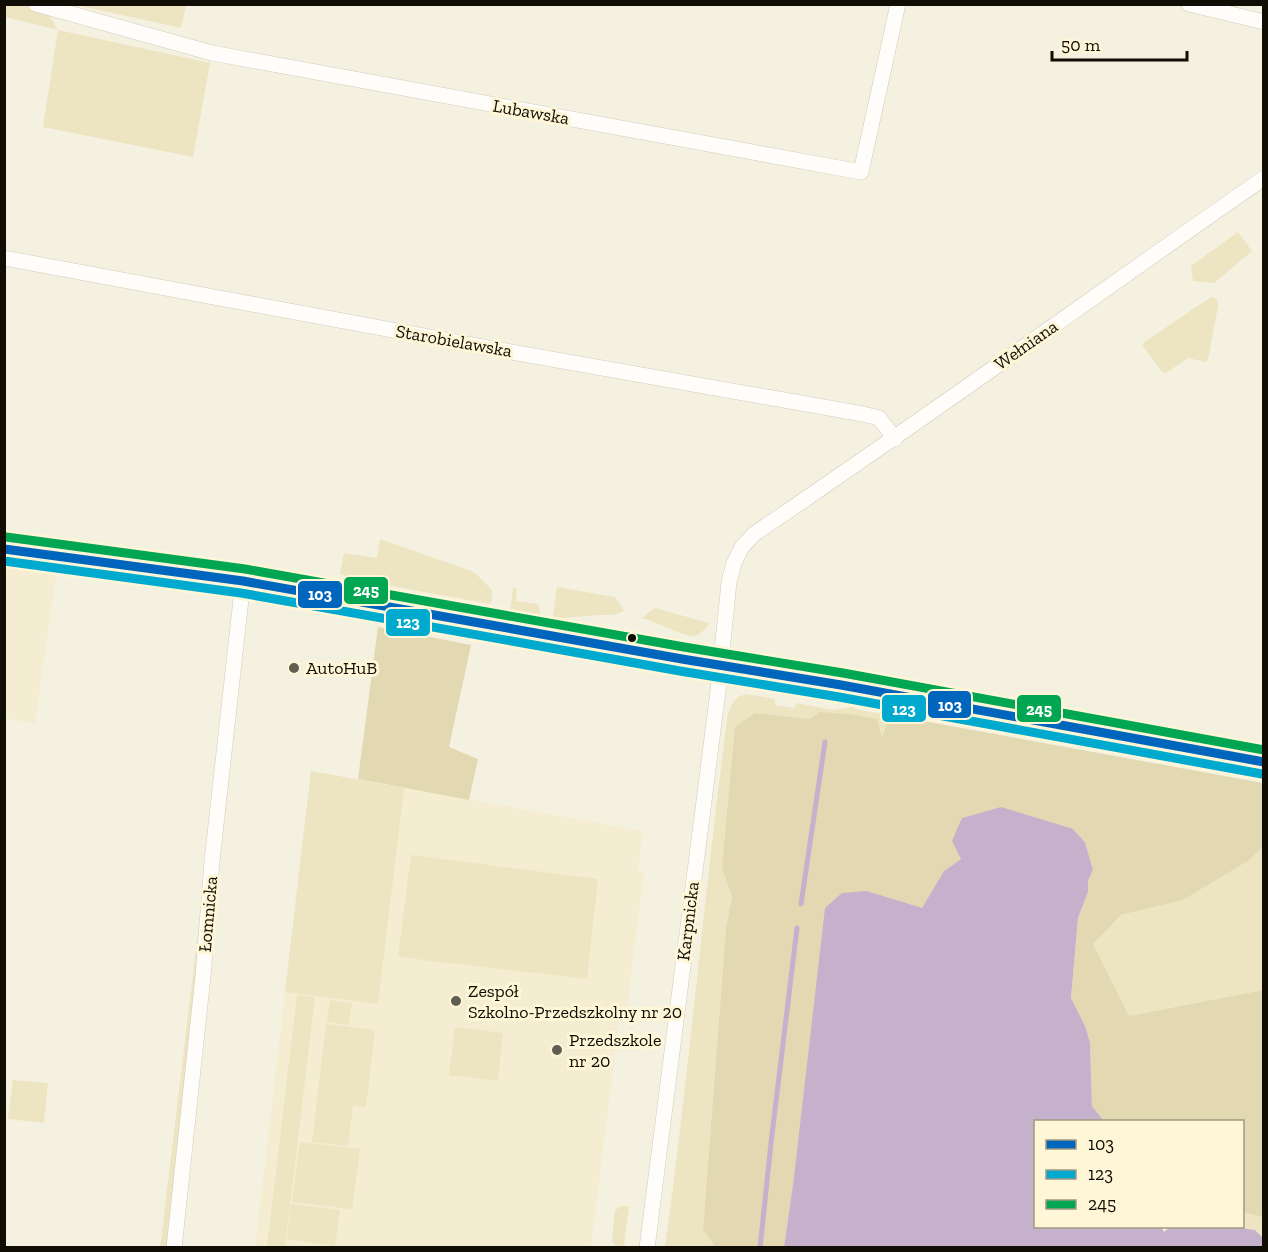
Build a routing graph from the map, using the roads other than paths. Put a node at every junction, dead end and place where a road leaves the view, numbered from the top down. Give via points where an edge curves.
1 (36, 4) edge
2 (898, 4) edge
3 (1189, 4) edge
4 (1263, 22) edge
5 (1263, 178) edge
6 (4, 258) edge
7 (895, 439) junction
8 (4, 549) edge
9 (243, 580) junction
10 (720, 665) junction
11 (1263, 762) edge
12 (174, 1248) edge
13 (647, 1248) edge

1 - 2 street, Lubawska via 212,53 861,172
3 - 4 street
5 - 7 street, Wełniana
6 - 7 street, Starobielawska via 863,414 879,418
7 - 10 street, Wełniana via 754,534 742,547 730,576
8 - 9 street
9 - 10 street
9 - 12 street, Łomnicka
10 - 11 street
10 - 13 street, Karpnicka

